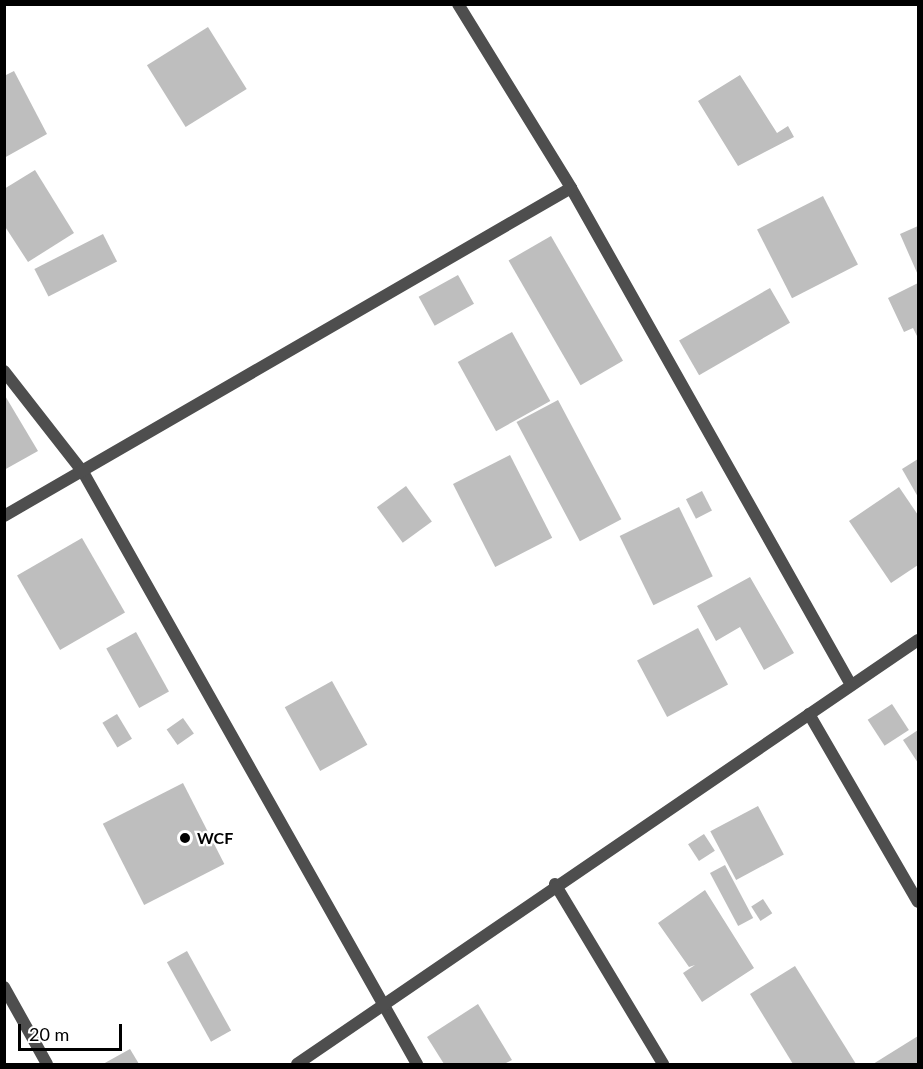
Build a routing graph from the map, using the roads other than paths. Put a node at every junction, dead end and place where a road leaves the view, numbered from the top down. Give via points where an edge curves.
1 (458, 4) edge
2 (571, 188) junction
3 (4, 371) edge
4 (83, 472) junction
5 (4, 516) edge
6 (918, 640) edge
7 (852, 685) junction
8 (809, 714) junction
9 (555, 884) junction
10 (918, 902) edge
11 (4, 987) edge
12 (386, 1006) junction
13 (46, 1065) edge
14 (297, 1065) edge
15 (417, 1065) edge
16 (663, 1065) edge

1 - 2 street
2 - 4 street
2 - 7 street
3 - 4 street
4 - 5 street
4 - 12 street
6 - 7 street
7 - 8 street
8 - 9 street
8 - 10 street
9 - 12 street
9 - 16 street
11 - 13 street
12 - 14 street
12 - 15 street

